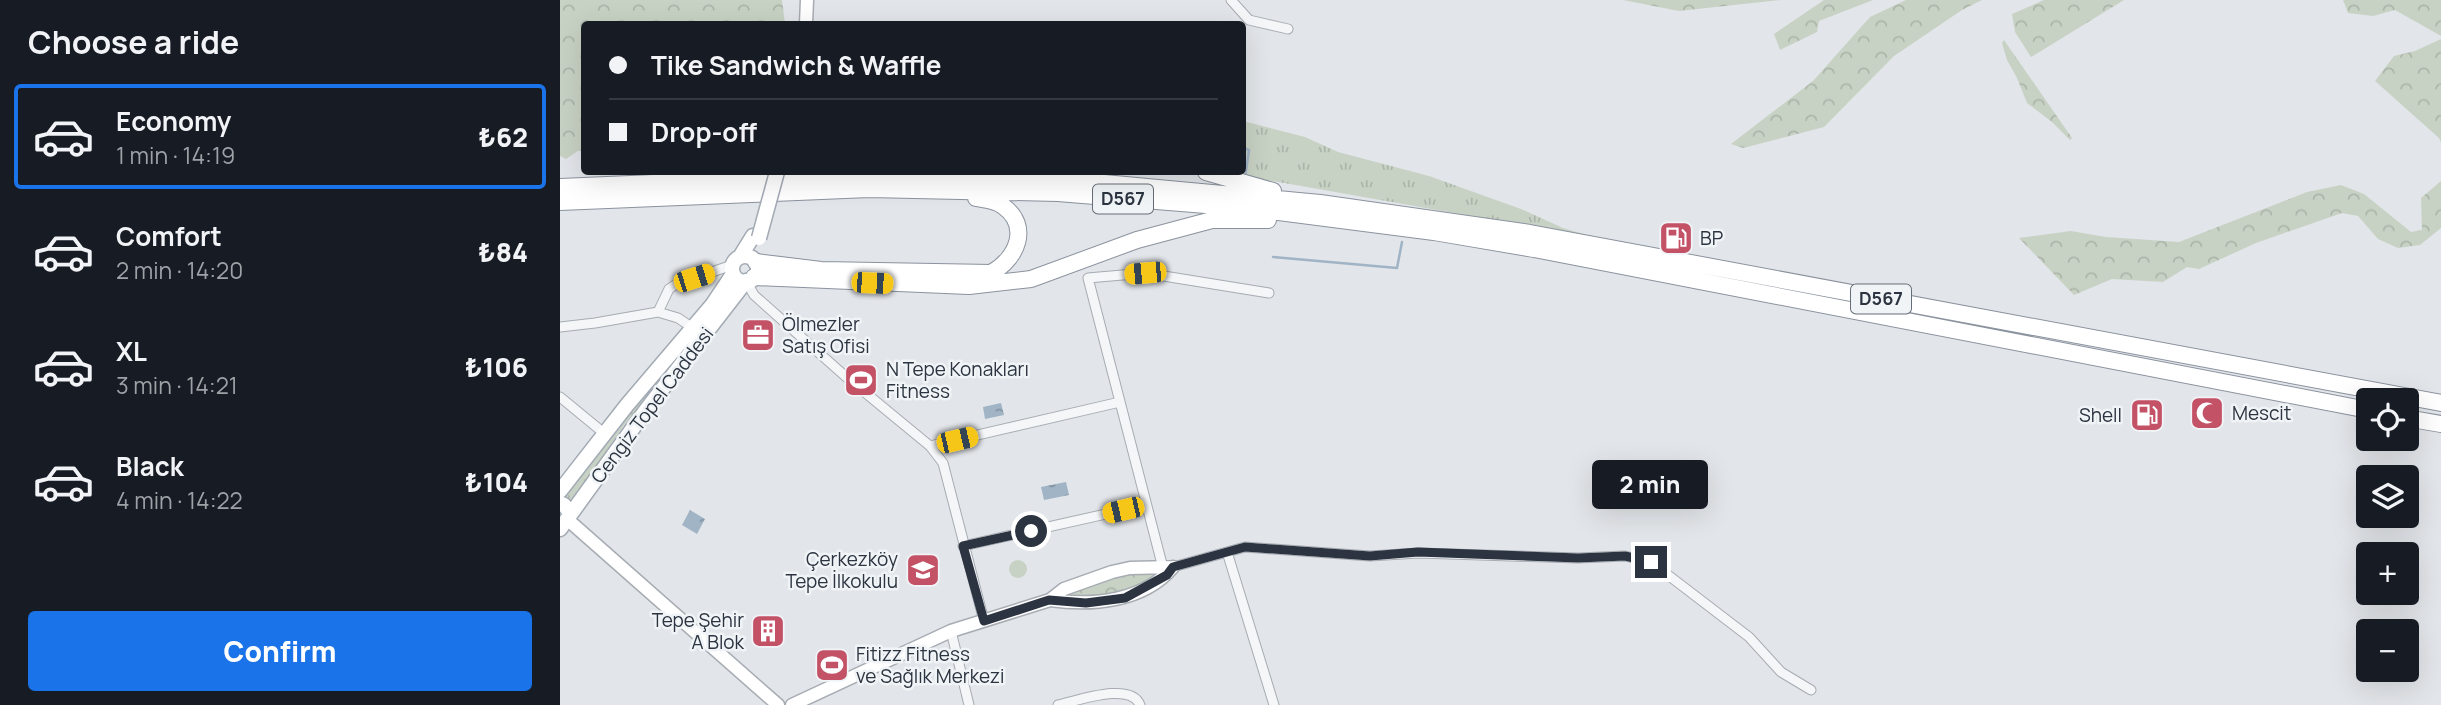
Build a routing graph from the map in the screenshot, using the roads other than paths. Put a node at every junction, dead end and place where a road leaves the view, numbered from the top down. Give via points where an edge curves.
1 (807, 0) edge
2 (1231, 0) edge
3 (807, 21) edge
4 (1288, 29) dead end
5 (771, 175) edge
6 (777, 175) edge
7 (952, 175) edge
8 (1214, 175) edge
9 (929, 182) junction
10 (560, 187) edge
11 (560, 202) edge
12 (1318, 211) junction
13 (756, 237) junction
14 (745, 268) junction
15 (1269, 293) dead end
16 (658, 312) junction
17 (560, 327) edge
18 (693, 328) junction
19 (560, 397) edge
20 (1120, 402) junction
21 (2441, 403) edge
22 (2356, 408) edge
23 (2419, 420) edge
24 (2441, 424) edge
25 (605, 434) junction
26 (930, 446) junction
27 (560, 491) edge
28 (560, 503) edge
29 (1146, 505) junction
30 (564, 521) edge
31 (963, 546) junction
32 (1227, 552) junction
33 (1168, 568) junction
34 (1049, 600) junction
35 (984, 621) junction
36 (951, 631) junction
37 (1811, 690) dead end
38 (778, 705) edge
39 (792, 705) edge
40 (969, 705) edge
41 (1058, 705) edge
42 (1140, 705) edge
43 (1274, 705) edge

1 - 3 street
2 - 4 street via 1249,20
5 - 13 main road, bridge
6 - 13 main road, bridge
7 - 9 highway
8 - 12 highway
9 - 10 highway, D567 via 818,176
9 - 11 highway, D567 via 869,189
9 - 12 highway, D567 via 1104,183
9 - 14 highway via 1005,207 1019,237 1003,267 978,274
12 - 14 highway via 1212,220 1137,240 1031,279 969,286
12 - 21 highway, D567 via 1530,233
12 - 22 highway, D567 via 1534,248
13 - 14 main road
14 - 16 street via 675,285
14 - 18 main road
14 - 26 street via 754,295
14 - 30 main road, Cengiz Topel Caddesi
15 - 20 street via 1145,273 1088,278
16 - 17 street
16 - 18 street
18 - 25 main road
19 - 25 street
20 - 26 street
20 - 29 street
23 - 24 highway
25 - 27 main road
26 - 31 street via 943,463
28 - 30 main road
29 - 31 street
29 - 33 street
30 - 38 street
31 - 35 street
32 - 33 street
32 - 37 street via 1245,547 1370,556 1418,552 1625,556 1651,562 1749,637 1781,672
32 - 43 street
33 - 34 street via 1112,572
33 - 34 street via 1167,575 1125,598 1086,603
34 - 35 street
35 - 36 street
36 - 39 street
36 - 40 street
41 - 42 street via 1118,693 1134,696

